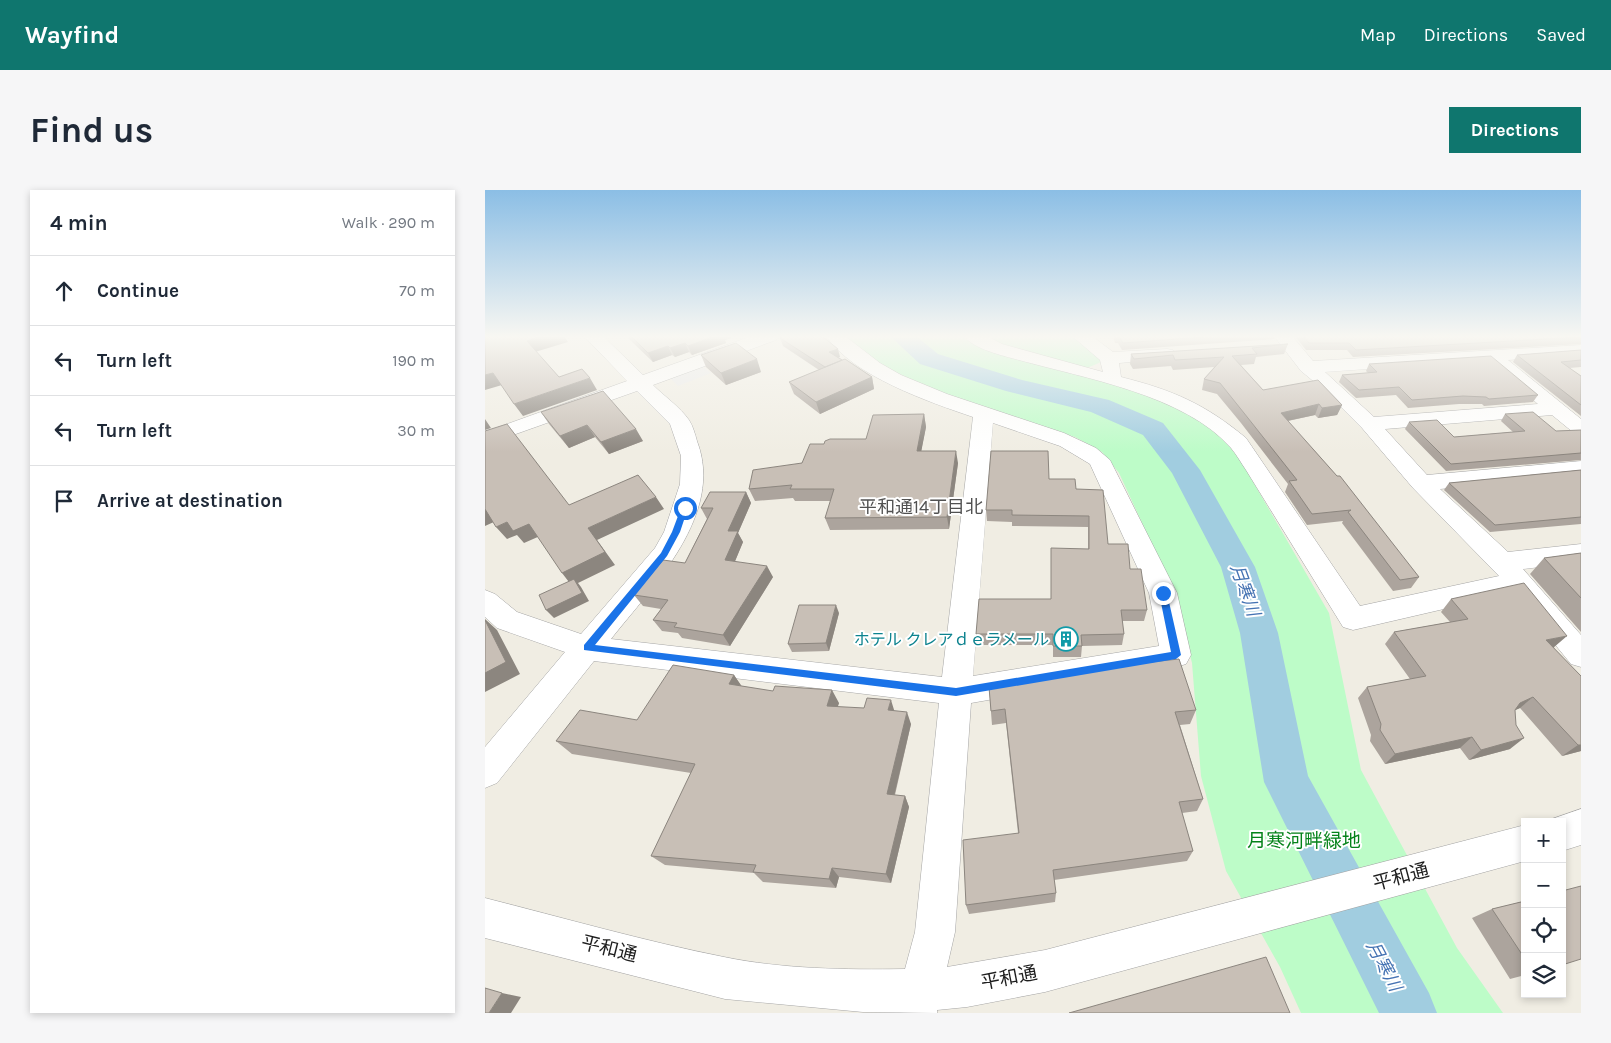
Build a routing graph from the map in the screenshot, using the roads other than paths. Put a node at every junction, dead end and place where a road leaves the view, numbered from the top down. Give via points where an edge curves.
1 (633, 374) edge
2 (665, 374) edge
3 (886, 374) edge
4 (1123, 374) edge
5 (1317, 374) edge
6 (1510, 374) edge
7 (642, 383) junction
8 (1556, 409) junction
9 (984, 414) junction
10 (1369, 424) junction
11 (1581, 429) edge
12 (485, 439) edge
13 (1581, 468) edge
14 (1421, 482) junction
15 (1581, 553) edge
16 (1510, 572) junction
17 (485, 601) edge
18 (587, 648) junction
19 (1581, 655) edge
20 (956, 692) junction
21 (485, 772) edge
22 (1581, 827) edge
23 (1566, 832) edge
24 (1521, 844) edge
25 (485, 918) edge
26 (918, 1002) edge

1 - 7 street
2 - 7 street
3 - 9 street via 937,399
4 - 16 street via 1191,408 1217,424 1238,443 1353,619
5 - 10 street
6 - 8 street
7 - 12 street
7 - 18 street via 680,422 692,456 691,484 676,532 664,554
8 - 10 street
8 - 11 street
9 - 20 street
9 - 20 street via 1082,447 1099,460 1163,593 1176,655
10 - 14 street
13 - 14 street
14 - 16 street
15 - 16 street
16 - 19 street
17 - 18 street via 507,620
18 - 20 street
18 - 21 street
20 - 26 street via 935,932
22 - 23 street
24 - 26 street, 平和通 via 1045,971 967,986
25 - 26 street, 平和通 via 725,978 863,991

